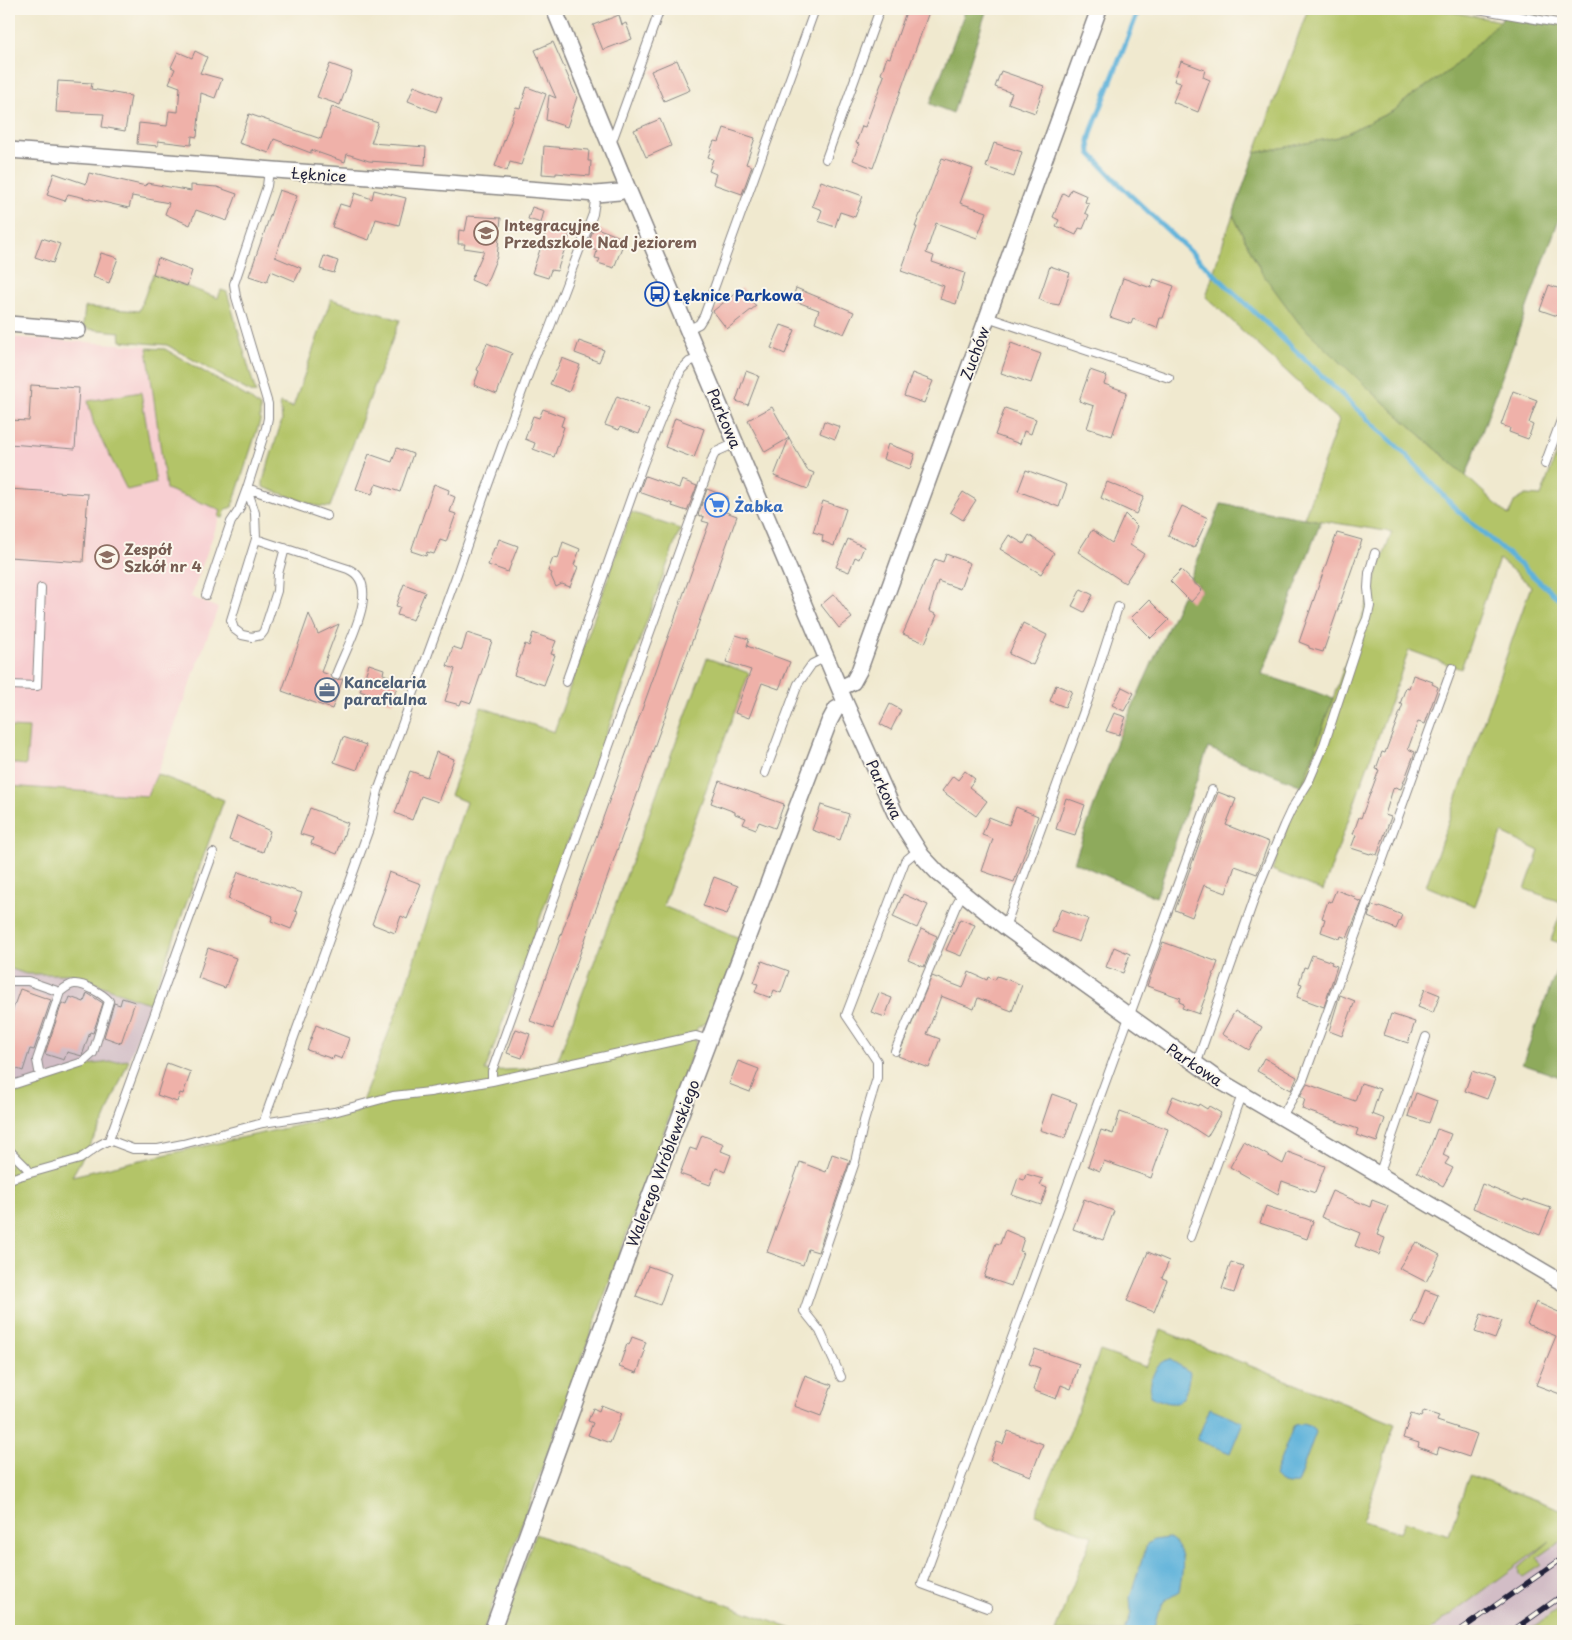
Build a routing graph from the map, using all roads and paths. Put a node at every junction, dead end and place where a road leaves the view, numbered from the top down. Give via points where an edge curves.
1 (554, 9) edge
2 (660, 9) edge
3 (815, 9) edge
4 (880, 9) edge
5 (1099, 9) edge
6 (1478, 9) edge
7 (1563, 24) edge
8 (610, 146) junction
9 (9, 150) edge
10 (826, 159) dead end
11 (269, 170) junction
12 (628, 189) junction
13 (596, 194) junction
14 (987, 317) junction
15 (9, 324) edge
16 (78, 330) dead end
17 (687, 330) junction
18 (699, 358) junction
19 (1170, 378) dead end
20 (1563, 415) edge
21 (736, 443) junction
22 (1545, 464) dead end
23 (247, 488) junction
24 (327, 516) dead end
25 (256, 539) junction
26 (285, 548) junction
27 (1375, 553) dead end
28 (42, 588) dead end
29 (206, 595) dead end
30 (1118, 608) dead end
31 (826, 658) junction
32 (1452, 668) dead end
33 (336, 675) dead end
34 (566, 682) dead end
35 (9, 685) edge
36 (840, 688) junction
37 (846, 704) junction
38 (765, 773) dead end
39 (1212, 790) dead end
40 (918, 850) junction
41 (213, 853) dead end
42 (963, 893) junction
43 (1005, 927) junction
44 (9, 981) edge
45 (60, 992) junction
46 (1128, 1016) junction
47 (1426, 1037) dead end
48 (709, 1040) junction
49 (895, 1051) dead end
50 (1196, 1065) junction
51 (40, 1076) junction
52 (492, 1081) junction
53 (9, 1086) edge
54 (1242, 1095) junction
55 (1281, 1118) junction
56 (263, 1123) junction
57 (109, 1140) junction
58 (9, 1150) edge
59 (30, 1173) junction
60 (1379, 1175) junction
61 (9, 1179) edge
62 (1190, 1237) dead end
63 (1563, 1283) edge
64 (841, 1377) dead end
65 (987, 1608) dead end
66 (492, 1631) edge

1 - 8 street, Parkowa
2 - 8 lane
3 - 17 lane via 704,316 699,324
4 - 10 lane
5 - 14 street, Zuchów
6 - 7 lane
8 - 12 street, Parkowa
9 - 11 street, Łęknice
11 - 13 street, Łęknice
11 - 23 lane via 267,186 234,284 268,411 266,428
12 - 13 street, Łęknice
12 - 17 street, Parkowa
13 - 56 lane via 593,214 550,327 536,353 381,782 370,826
14 - 19 lane
14 - 36 street, Zuchów via 859,671 853,682
15 - 16 street
17 - 18 street, Parkowa
18 - 21 street, Parkowa
18 - 34 lane via 681,370 673,389
20 - 22 lane
21 - 31 street, Parkowa
21 - 52 lane via 716,452 713,457 492,1071
23 - 24 lane
23 - 25 lane via 255,513
23 - 29 lane via 240,510 231,522
25 - 26 lane
25 - 26 lane via 231,617 234,629 242,635 257,636 266,628
26 - 33 lane via 348,569 361,580 361,610
27 - 50 lane via 1369,573 1367,619 1324,748 1288,817 1259,885
28 - 35 lane via 37,686
30 - 43 lane
31 - 36 street, Parkowa
31 - 38 lane via 812,664 798,684
32 - 55 lane via 1303,1080
36 - 37 street, Parkowa
37 - 40 street, Parkowa via 895,813
37 - 48 street, Walerego Wróblewskiego via 836,709 829,722
39 - 46 lane
40 - 42 street, Parkowa via 938,873
40 - 64 lane via 905,861 846,1015 877,1061 877,1078 856,1162 804,1311 820,1331
41 - 57 lane
42 - 43 street, Parkowa
42 - 49 lane
43 - 46 street, Parkowa
44 - 45 lane via 28,981
45 - 51 lane via 37,1060
45 - 51 lane via 76,984 103,994 109,1001 93,1053 83,1062
46 - 50 street, Parkowa
46 - 65 lane via 922,1584
47 - 60 lane
48 - 52 lane via 696,1036
48 - 66 street, Walerego Wróblewskiego
50 - 54 street, Parkowa
51 - 53 lane
52 - 56 lane via 394,1096 334,1112
54 - 55 street, Parkowa
54 - 62 lane
55 - 60 street, Parkowa
56 - 57 lane via 158,1149 133,1149
57 - 59 lane via 80,1159
58 - 59 lane
59 - 61 lane
60 - 63 street, Parkowa

